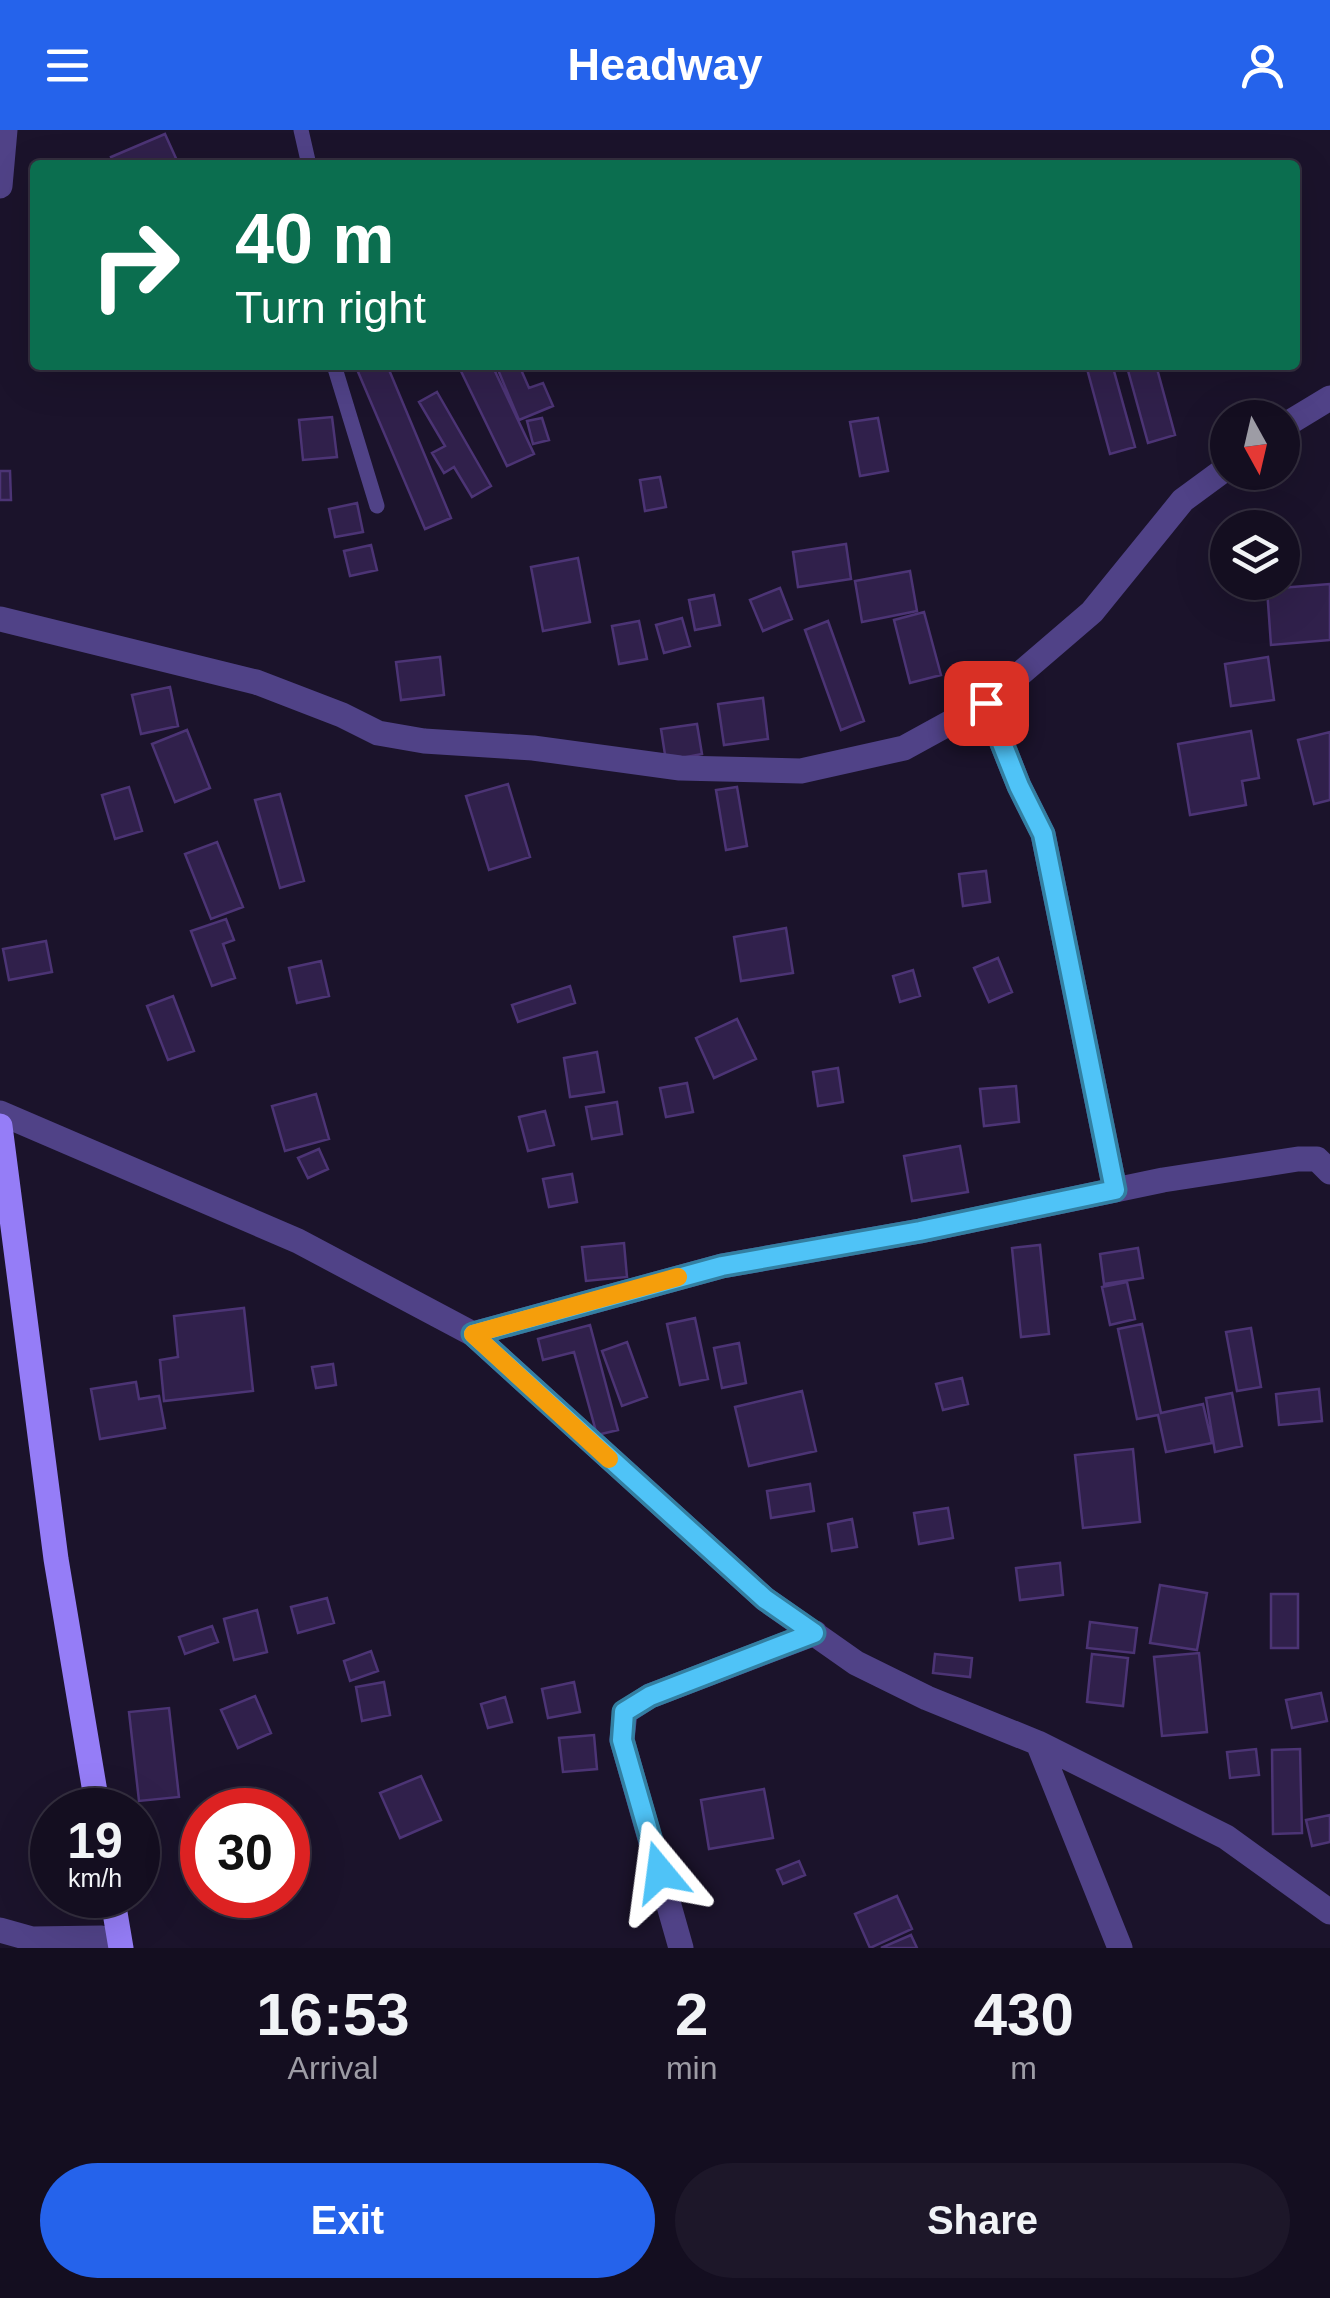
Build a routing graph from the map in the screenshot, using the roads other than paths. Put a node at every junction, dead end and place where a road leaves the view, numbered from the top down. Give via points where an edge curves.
1 (5, 130) edge
2 (300, 130) edge
3 (308, 160) edge
4 (0, 186) edge
5 (336, 370) edge
6 (1330, 398) edge
7 (1300, 416) edge
8 (1210, 480) edge
9 (377, 506) dead end
10 (0, 619) edge
11 (986, 703) junction
12 (0, 1113) edge
13 (0, 1126) edge
14 (1330, 1172) edge
15 (1115, 1190) junction
16 (473, 1334) junction
17 (814, 1633) junction
18 (1038, 1743) junction
19 (94, 1788) edge
20 (1330, 1912) edge
21 (115, 1918) edge
22 (0, 1930) edge
23 (118, 1948) edge
24 (681, 1948) edge
25 (1120, 1948) edge

1 - 4 street
2 - 3 lane
5 - 9 lane
6 - 7 street
8 - 11 street via 1183,500 1092,612
10 - 11 street via 256,682 378,733 680,768 801,771 904,748
11 - 15 street via 1043,834
12 - 16 street via 298,1241
13 - 19 main road via 56,1559
14 - 15 street via 1317,1159 1298,1159
15 - 16 street via 722,1266
16 - 17 street via 765,1599
17 - 18 street via 856,1663
17 - 24 street via 624,1712 622,1740
18 - 20 street via 1226,1837
18 - 25 street
21 - 23 main road
22 - 23 street via 32,1939 102,1938

